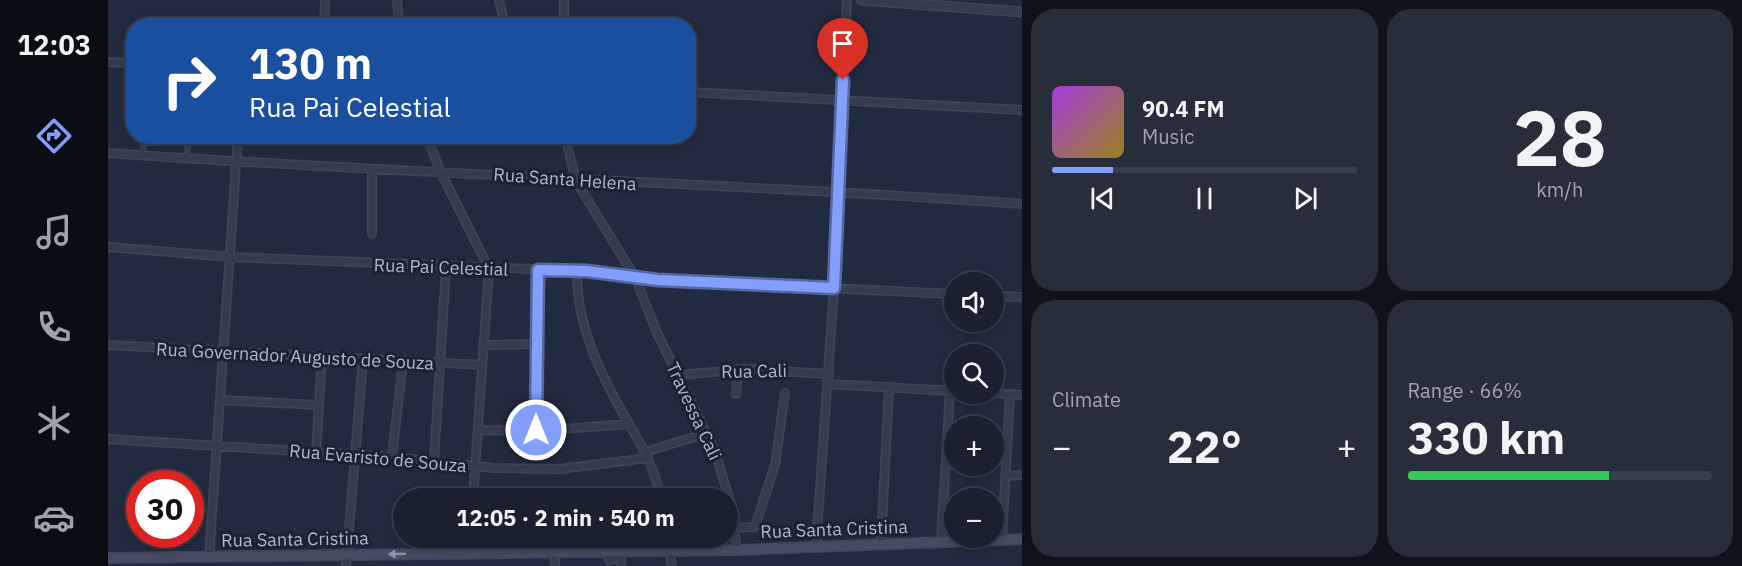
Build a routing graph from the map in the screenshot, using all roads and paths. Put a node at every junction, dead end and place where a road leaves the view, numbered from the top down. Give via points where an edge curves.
1 (325, 0) edge
2 (397, 0) edge
3 (499, 0) edge
4 (564, 0) edge
5 (847, 0) edge
6 (861, 0) edge
7 (1022, 12) edge
8 (324, 18) edge
9 (398, 18) edge
10 (503, 18) edge
11 (564, 18) edge
12 (108, 62) edge
13 (126, 63) edge
14 (696, 92) edge
15 (841, 100) junction
16 (1022, 110) edge
17 (143, 144) edge
18 (188, 144) edge
19 (238, 144) edge
20 (430, 144) edge
21 (567, 144) edge
22 (108, 153) edge
23 (142, 156) junction
24 (187, 159) junction
25 (237, 163) junction
26 (372, 169) junction
27 (440, 171) junction
28 (576, 181) junction
29 (838, 191) junction
30 (1022, 204) edge
31 (372, 234) dead end
32 (108, 247) edge
33 (231, 257) junction
34 (446, 267) junction
35 (489, 269) junction
36 (538, 270) junction
37 (577, 271) junction
38 (635, 277) junction
39 (834, 288) junction
40 (944, 294) edge
41 (1004, 296) edge
42 (1022, 297) edge
43 (536, 344) junction
44 (108, 345) edge
45 (483, 345) junction
46 (224, 352) junction
47 (322, 357) junction
48 (363, 359) junction
49 (404, 362) junction
50 (440, 363) junction
51 (482, 365) junction
52 (738, 369) junction
53 (829, 374) junction
54 (679, 375) junction
55 (828, 384) junction
56 (888, 387) junction
57 (944, 390) edge
58 (785, 393) dead end
59 (736, 394) dead end
60 (1004, 394) edge
61 (1010, 394) junction
62 (1022, 395) edge
63 (220, 400) junction
64 (951, 404) edge
65 (318, 405) junction
66 (629, 424) junction
67 (479, 430) junction
68 (536, 430) junction
69 (707, 433) junction
70 (108, 439) edge
71 (217, 446) junction
72 (316, 453) junction
73 (647, 455) junction
74 (355, 456) junction
75 (392, 457) junction
76 (434, 461) junction
77 (476, 466) junction
78 (1022, 475) edge
79 (1005, 476) junction
80 (474, 488) edge
81 (658, 488) edge
82 (725, 488) edge
83 (1004, 497) edge
84 (738, 528) edge
85 (1022, 539) edge
86 (1004, 540) edge
87 (941, 542) junction
88 (944, 542) edge
89 (881, 543) junction
90 (816, 546) junction
91 (470, 548) edge
92 (609, 548) edge
93 (668, 548) edge
94 (737, 550) joint
95 (668, 551) junction
96 (470, 552) junction
97 (609, 552) junction
98 (555, 553) junction
99 (346, 555) junction
100 (108, 558) edge
101 (209, 558) junction
102 (346, 566) edge
103 (555, 566) edge
104 (621, 566) edge
105 (672, 566) edge

1 - 8 street
2 - 9 street
3 - 10 street
4 - 11 street
5 - 15 street
6 - 7 street
12 - 13 street
14 - 15 street
15 - 16 street
15 - 29 street
17 - 23 lane
18 - 24 lane
19 - 25 street
20 - 27 street
21 - 28 street, Travessa Cali
22 - 23 street, Rua Santa Helena
23 - 24 street, Rua Santa Helena
24 - 25 street, Rua Santa Helena
25 - 26 street, Rua Santa Helena
25 - 33 street
26 - 27 street, Rua Santa Helena
26 - 31 street
27 - 28 street, Rua Santa Helena
27 - 35 street
28 - 29 street, Rua Santa Helena
28 - 38 street, Travessa Cali
29 - 30 street, Rua Santa Helena
29 - 39 street
32 - 33 street, Rua Pai Celestial
33 - 34 street, Rua Pai Celestial
33 - 46 street
34 - 35 street, Rua Pai Celestial
34 - 50 street
35 - 36 street, Rua Pai Celestial
35 - 45 street
36 - 37 street, Rua Pai Celestial
36 - 43 street
37 - 38 street, Rua Pai Celestial
37 - 66 street via 578,302 591,348
38 - 39 street, Rua Pai Celestial
38 - 54 street, Travessa Cali
39 - 40 street, Rua Pai Celestial
39 - 53 street
41 - 42 street
43 - 45 street
43 - 68 street
44 - 46 street, Rua Governador Augusto de Souza
45 - 51 street
46 - 47 street, Rua Governador Augusto de Souza
46 - 63 street
47 - 48 street, Rua Governador Augusto de Souza
47 - 65 street
48 - 49 street, Rua Governador Augusto de Souza
48 - 74 street
49 - 50 street, Rua Governador Augusto de Souza
49 - 75 street
50 - 51 street, Rua Governador Augusto de Souza
50 - 76 street
51 - 67 street
52 - 53 street, Rua Cali
52 - 54 street, Rua Cali
52 - 59 street
53 - 55 street
54 - 69 street, Travessa Cali
55 - 56 street
55 - 90 street
56 - 57 street
56 - 89 street
58 - 84 street via 775,465 755,527
60 - 61 street
61 - 62 street
61 - 79 street
63 - 65 street
63 - 71 street
64 - 87 street
65 - 72 street
66 - 68 street
66 - 73 street
67 - 68 street
67 - 77 street
69 - 73 street, Rua Evaristo de Souza
69 - 82 street, Travessa Cali
70 - 71 street, Rua Evaristo de Souza
71 - 72 street, Rua Evaristo de Souza
71 - 101 street
72 - 74 street, Rua Evaristo de Souza
73 - 77 street, Rua Evaristo de Souza via 560,469
73 - 81 street
74 - 75 street, Rua Evaristo de Souza
74 - 99 street
75 - 76 street, Rua Evaristo de Souza
76 - 77 street, Rua Evaristo de Souza
77 - 80 street
78 - 79 street
79 - 83 street
85 - 86 main road, Rua Santa Cristina
87 - 88 main road, Rua Santa Cristina
87 - 89 main road, Rua Santa Cristina
89 - 90 main road, Rua Santa Cristina
90 - 94 main road, Rua Santa Cristina
91 - 96 street
92 - 97 street
93 - 95 street
94 - 95 main road, Rua Santa Cristina
95 - 97 main road, Rua Santa Cristina
95 - 105 street
96 - 98 main road, Rua Santa Cristina
96 -> 99 main road, Rua Santa Cristina
97 - 98 main road, Rua Santa Cristina
97 - 104 street via 609,560 621,558
98 - 103 street
99 - 101 main road, Rua Santa Cristina
99 - 102 street
100 - 101 main road, Rua Santa Cristina

